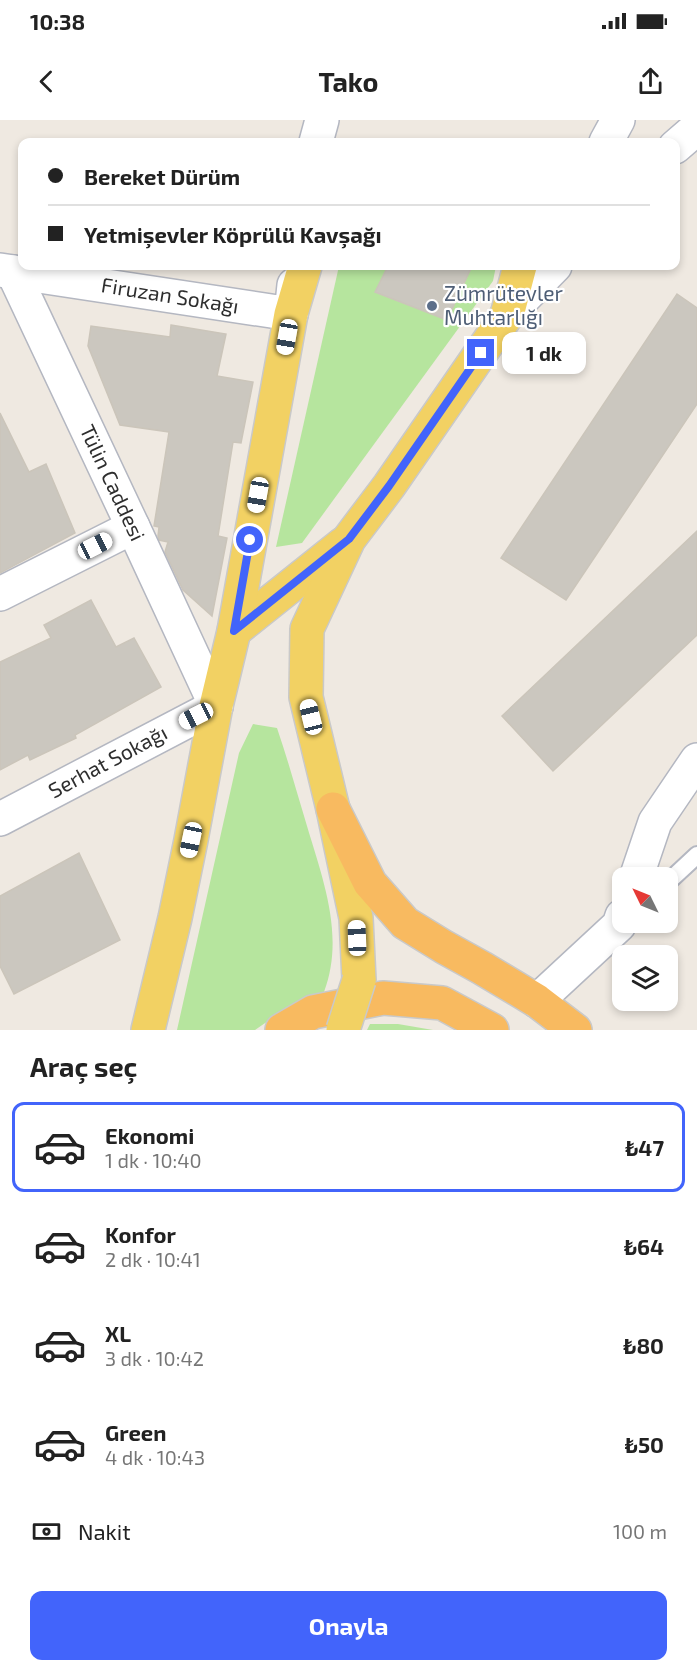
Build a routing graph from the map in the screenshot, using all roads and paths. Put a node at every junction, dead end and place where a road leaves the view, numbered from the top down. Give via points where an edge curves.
1 (322, 120) edge
2 (618, 120) edge
3 (317, 138) edge
4 (608, 138) edge
5 (296, 270) edge
6 (304, 270) edge
7 (519, 270) edge
8 (551, 270) edge
9 (4, 274) edge
10 (291, 314) junction
11 (507, 315) junction
12 (134, 527) junction
13 (349, 539) junction
14 (0, 594) edge
15 (234, 631) junction
16 (216, 706) junction
17 (697, 760) edge
18 (333, 809) junction
19 (0, 819) edge
20 (697, 855) edge
21 (640, 867) edge
22 (678, 873) edge
23 (612, 930) edge
24 (537, 1001) junction
25 (148, 1030) edge
26 (282, 1030) edge
27 (343, 1030) edge
28 (492, 1030) edge
29 (575, 1030) edge

1 - 3 street
2 - 4 street
5 - 10 street
6 - 10 main road
7 - 11 main road
8 - 11 street
9 - 10 street, Firuzan Sokağı
9 - 12 street, Tülin Caddesi
10 - 15 main road
11 - 13 main road
12 - 14 street
12 - 16 street, Tülin Caddesi
13 - 15 main road
13 - 18 main road via 307,629 306,697
15 - 16 main road
16 - 19 street, Serhat Sokağı
16 - 25 main road via 189,851
17 - 21 street via 655,822
18 - 24 highway via 370,883 405,923
18 - 27 main road, bridge via 356,918 359,980
20 - 22 lane
23 - 24 street
24 - 29 highway
26 - 28 highway via 313,1012 383,998 442,1003

